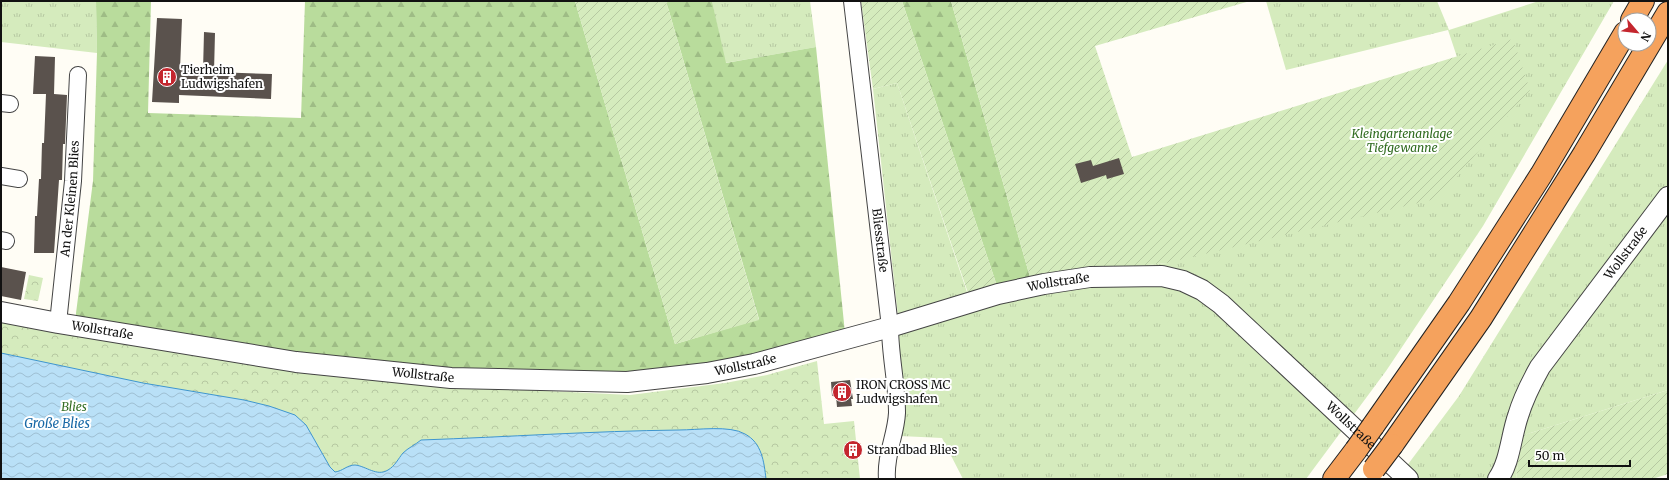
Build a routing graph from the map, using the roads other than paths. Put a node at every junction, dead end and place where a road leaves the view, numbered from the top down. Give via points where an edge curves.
1 (852, 1) edge
2 (1643, 1) edge
3 (1637, 12) edge
4 (1665, 18) edge
5 (1617, 47) edge
6 (78, 75) dead end
7 (1, 176) edge
8 (19, 179) dead end
9 (1668, 197) edge
10 (1, 312) edge
11 (58, 323) junction
12 (890, 327) junction
13 (1370, 474) edge
14 (887, 479) edge
15 (1334, 479) edge
16 (1408, 479) edge
17 (1498, 479) edge

1 - 12 street, Bliesstraße
2 - 3 highway
4 - 13 highway, bridge via 1485,312
5 - 15 highway, bridge via 1541,175 1459,303
6 - 11 street, An der Kleinen Blies via 73,181
7 - 8 street
9 - 17 street, Wollstraße via 1540,367 1523,402 1506,462
10 - 11 street, Wollstraße
11 - 12 street, Wollstraße via 296,362 451,378 627,382 707,373 754,364
12 - 14 street, Bliesstraße via 897,414 886,468
12 - 16 street, Wollstraße via 998,294 1044,284 1090,277 1144,275 1183,281 1202,290 1221,304

